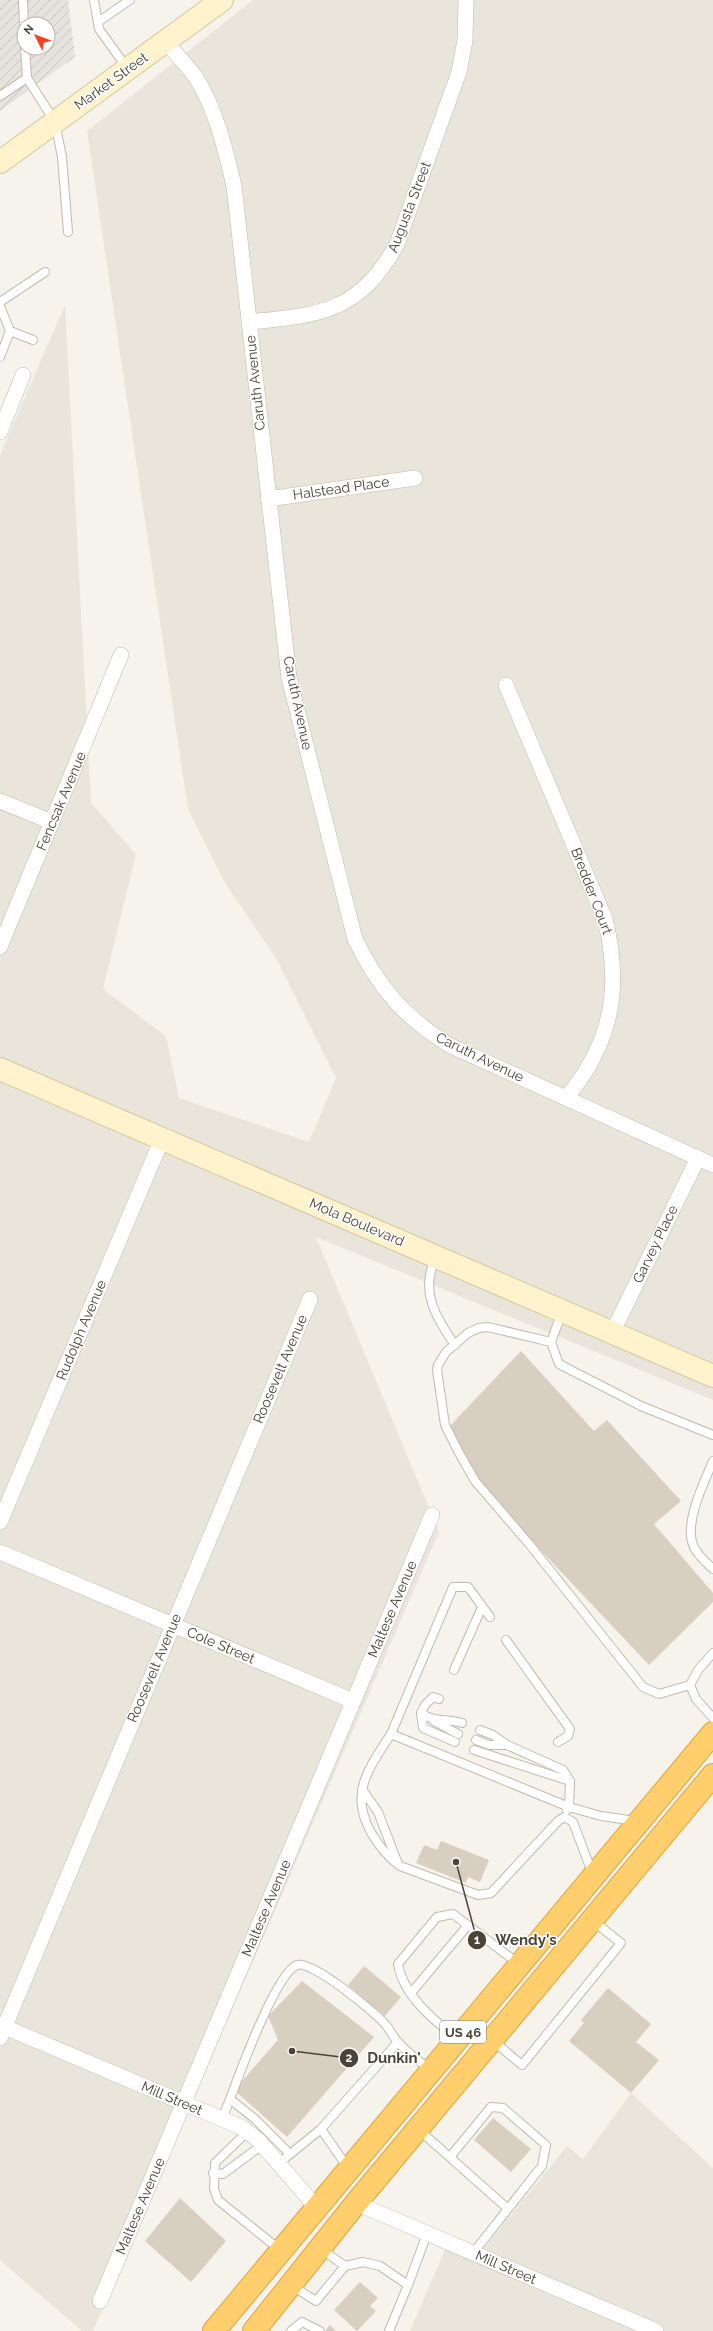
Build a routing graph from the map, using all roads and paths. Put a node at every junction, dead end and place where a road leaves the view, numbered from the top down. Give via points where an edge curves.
1 (23, 0) edge
2 (94, 0) edge
3 (130, 0) edge
4 (466, 0) edge
5 (212, 3) edge
6 (24, 16) edge
7 (98, 22) junction
8 (165, 41) junction
9 (25, 56) edge
10 (128, 68) junction
11 (26, 78) junction
12 (0, 96) edge
13 (55, 122) junction
14 (0, 162) edge
15 (68, 232) dead end
16 (45, 272) dead end
17 (0, 302) edge
18 (0, 306) edge
19 (249, 322) junction
20 (10, 331) junction
21 (33, 340) dead end
22 (0, 357) edge
23 (23, 375) dead end
24 (0, 432) edge
25 (415, 478) dead end
26 (268, 499) junction
27 (121, 655) dead end
28 (506, 685) dead end
29 (0, 801) edge
30 (52, 822) junction
31 (0, 948) edge
32 (0, 1069) edge
33 (566, 1098) junction
34 (162, 1139) junction
35 (698, 1158) junction
36 (713, 1165) edge
37 (437, 1256) junction
38 (310, 1299) dead end
39 (563, 1310) junction
40 (612, 1331) junction
41 (551, 1342) junction
42 (455, 1345) junction
43 (713, 1376) edge
44 (713, 1435) edge
45 (713, 1461) edge
46 (432, 1515) dead end
47 (0, 1522) edge
48 (0, 1552) edge
49 (713, 1569) edge
50 (482, 1607) junction
51 (490, 1617) dead end
52 (173, 1624) junction
53 (506, 1640) dead end
54 (713, 1653) edge
55 (454, 1670) dead end
56 (690, 1685) junction
57 (439, 1699) dead end
58 (353, 1701) junction
59 (421, 1713) junction
60 (713, 1718) edge
61 (434, 1721) junction
62 (462, 1723) dead end
63 (480, 1730) dead end
64 (713, 1733) edge
65 (391, 1734) junction
66 (476, 1740) dead end
67 (558, 1742) dead end
68 (507, 1745) junction
69 (474, 1750) dead end
70 (570, 1781) junction
71 (711, 1782) edge
72 (362, 1789) junction
73 (569, 1807) junction
74 (561, 1817) junction
75 (639, 1822) junction
76 (398, 1864) junction
77 (593, 1876) junction
78 (592, 1919) junction
79 (468, 1925) junction
80 (520, 1964) junction
81 (411, 1993) junction
82 (2, 2030) edge
83 (458, 2039) junction
84 (492, 2040) junction
85 (398, 2042) junction
86 (431, 2071) junction
87 (230, 2100) junction
88 (184, 2103) junction
89 (222, 2119) junction
90 (321, 2129) junction
91 (417, 2129) junction
92 (247, 2132) junction
93 (262, 2145) junction
94 (290, 2154) junction
95 (450, 2157) junction
96 (278, 2164) junction
97 (349, 2169) junction
98 (213, 2173) junction
99 (356, 2203) junction
100 (317, 2208) junction
101 (507, 2208) junction
102 (427, 2234) junction
103 (320, 2248) junction
104 (281, 2251) junction
105 (473, 2253) junction
106 (345, 2266) junction
107 (408, 2284) junction
108 (291, 2285) junction
109 (100, 2301) dead end
110 (214, 2331) edge
111 (254, 2331) edge
112 (292, 2331) edge
113 (320, 2331) edge
114 (389, 2331) edge
115 (656, 2331) edge

1 - 6 lane
2 - 7 lane
3 - 7 lane
4 - 19 street, Augusta Street via 466,40 459,72 397,244 386,264 372,281 354,296 331,309 308,316
5 - 8 street, Market Street
7 - 10 lane via 99,29
8 - 10 street, Market Street
8 - 19 street, Caruth Avenue via 195,76 212,111 225,148 234,186
9 - 11 lane
10 - 13 street, Market Street
11 - 12 lane
11 - 13 lane
13 - 14 street, Market Street
13 - 15 lane via 62,157
16 - 17 lane
18 - 20 lane
19 - 26 street, Caruth Avenue
20 - 21 lane
20 - 22 lane
23 - 24 street
25 - 26 street, Halstead Place
26 - 33 street, Caruth Avenue via 289,678 356,939 367,964 403,1012 425,1030 449,1045
27 - 30 street, Fencsak Avenue
28 - 33 street, Bredder Court via 605,919 612,946 612,1006 604,1034 595,1057 580,1082
29 - 30 street
30 - 31 street, Fencsak Avenue
32 - 34 street, Mola Boulevard
33 - 35 street, Caruth Avenue
34 - 37 street, Mola Boulevard
34 - 47 street, Rudolph Avenue
35 - 36 street, Caruth Avenue
35 - 40 street, Garvey Place
37 - 39 street, Mola Boulevard
37 - 42 lane via 428,1278 428,1292 440,1324
38 - 52 street, Roosevelt Avenue
39 - 40 street, Mola Boulevard
39 - 41 lane
40 - 43 street, Mola Boulevard
41 - 42 lane via 488,1327 468,1333
41 - 44 lane via 559,1364 641,1406
42 - 56 lane via 441,1359 437,1370 442,1406 445,1425 475,1481 530,1545 640,1684 659,1694
45 - 49 lane via 695,1502 692,1534 692,1541 698,1553
46 - 58 street, Maltese Avenue
48 - 52 street, Cole Street
50 - 51 lane
50 - 55 lane
50 - 65 lane via 468,1586 453,1587
52 - 58 street, Cole Street
52 - 82 street, Roosevelt Avenue
53 - 67 lane via 570,1729 568,1736
54 - 56 lane via 698,1670
56 - 60 lane via 696,1700
57 - 59 lane via 433,1697
58 - 88 street, Maltese Avenue
59 - 61 lane
59 - 61 lane via 423,1728 457,1738
61 - 62 lane via 453,1720
63 - 68 lane
64 - 75 highway, US 46
65 - 72 lane via 367,1772
65 - 73 lane
66 - 68 lane via 489,1745
68 - 70 lane via 564,1770
69 - 70 lane
70 - 73 lane
71 - 78 highway, US 46
72 - 76 lane via 378,1812
72 - 76 lane via 360,1807 369,1830 390,1860
73 - 74 lane
73 - 75 lane via 601,1816
74 - 76 lane via 491,1893 478,1895
74 - 77 lane via 573,1822
75 - 77 highway, US 46
77 - 80 highway, US 46
78 - 84 highway, US 46
78 - 84 lane via 621,1943 522,2065
79 - 80 lane
79 - 81 lane
79 - 81 lane via 453,1914 437,1916 398,1964 400,1979
80 - 83 highway, US 46
81 - 83 lane via 432,2019
82 - 88 street, Mill Street
83 - 86 highway, US 46
84 - 91 highway, US 46
85 - 86 lane
85 - 87 lane via 385,2024 357,1998 307,1964 297,1965 282,1978
85 - 90 lane
86 - 97 highway, US 46
87 - 89 lane
87 - 94 lane via 255,2119
88 - 89 street, Mill Street
88 - 109 street, Maltese Avenue
89 - 92 street, Mill Street
90 - 94 lane
90 - 97 lane
91 - 95 lane
91 - 99 highway, US 46
92 - 93 street, Mill Street
92 - 98 lane via 215,2163
93 - 96 street, Mill Street
93 - 98 lane via 223,2174
94 - 96 lane
95 - 101 lane
95 - 101 lane via 491,2106 503,2108 546,2145 542,2166
96 - 100 street, Mill Street
97 - 100 highway, US 46
98 - 104 lane via 218,2200
99 - 102 street, Mill Street
99 - 103 highway, US 46
100 - 104 highway, US 46
101 - 105 lane
102 - 105 street, Mill Street
102 - 107 lane
103 - 106 lane
103 - 108 highway, US 46
104 - 110 highway, US 46
105 - 115 street, Mill Street
106 - 107 lane via 363,2262 380,2266
106 - 108 lane via 316,2301
107 - 114 lane
108 - 111 highway, US 46
112 - 113 lane via 302,2322

